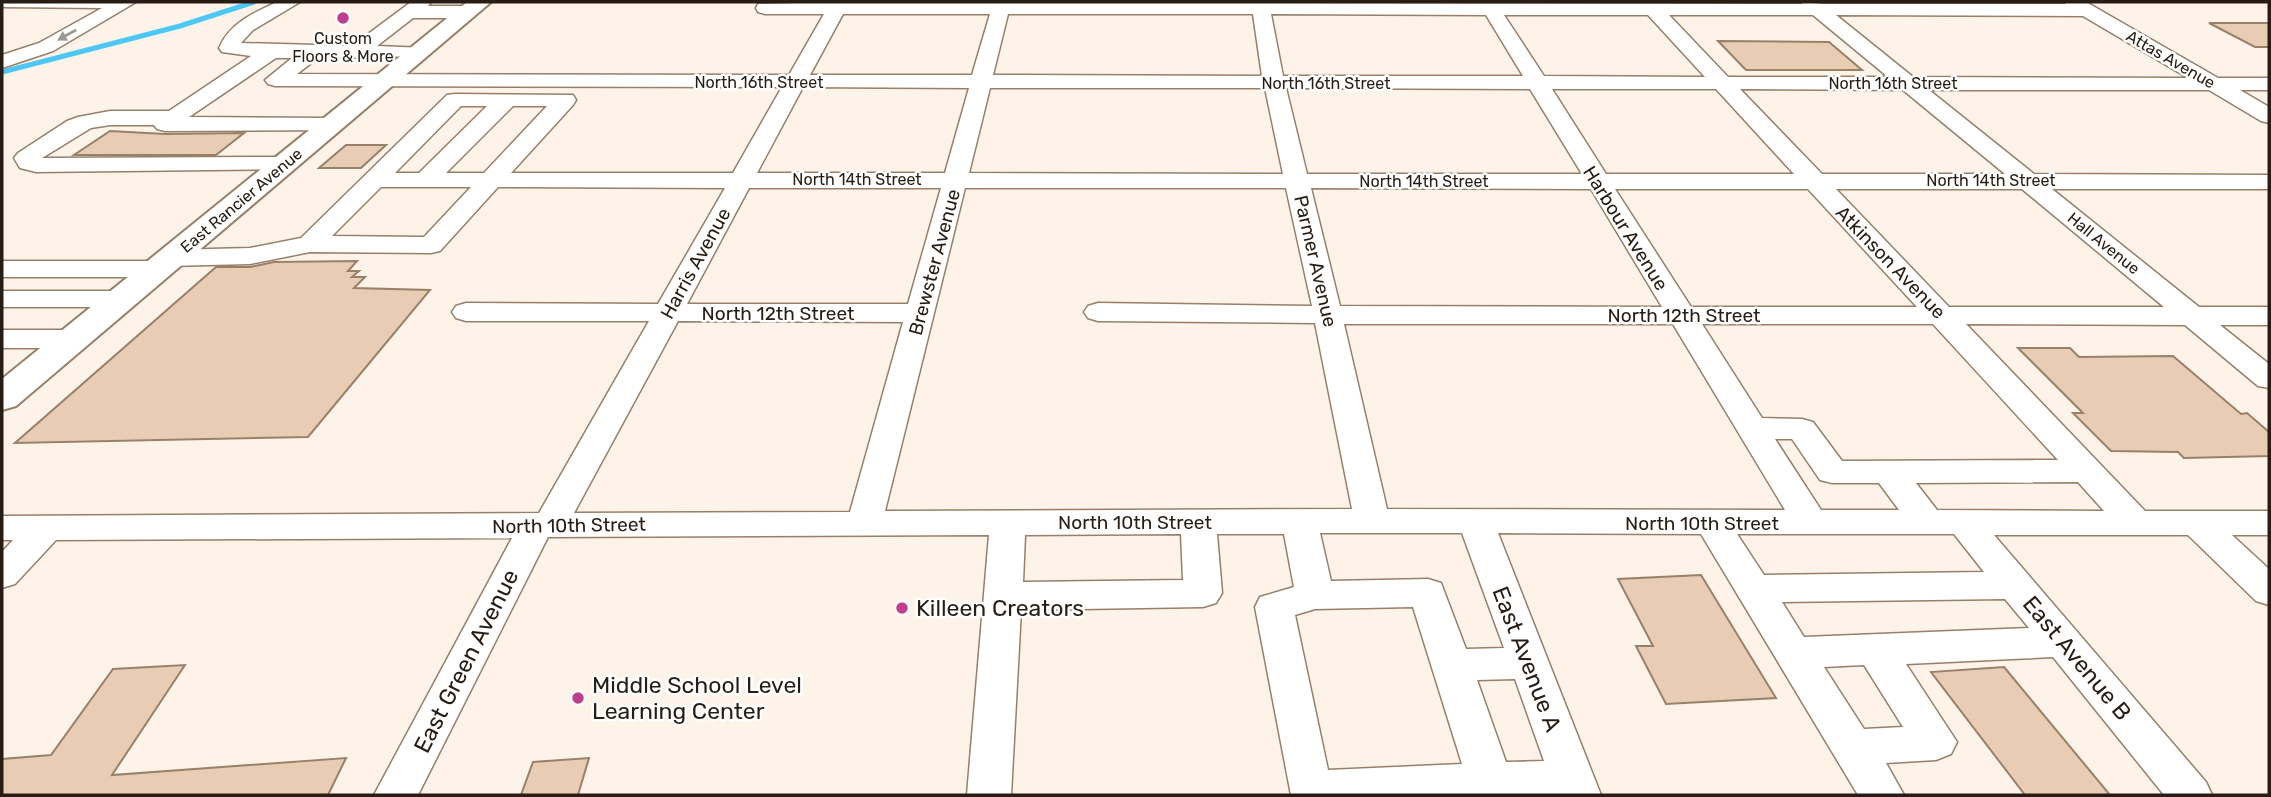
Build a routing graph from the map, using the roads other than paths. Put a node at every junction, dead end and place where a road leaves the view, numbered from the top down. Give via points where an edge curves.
1 (2, 2) edge
2 (126, 2) edge
3 (291, 2) edge
4 (838, 5) edge
5 (1001, 5) edge
6 (1260, 5) edge
7 (1488, 5) edge
8 (1649, 5) edge
9 (1812, 5) edge
10 (1933, 5) edge
11 (2079, 6) edge
12 (416, 7) edge
13 (475, 7) edge
14 (765, 8) dead end
15 (382, 33) junction
16 (443, 33) junction
17 (271, 52) junction
18 (313, 52) junction
19 (357, 52) junction
20 (419, 52) junction
21 (2, 62) edge
22 (383, 81) junction
23 (981, 82) junction
24 (795, 83) junction
25 (1274, 83) junction
26 (1909, 83) junction
27 (1536, 84) junction
28 (1725, 84) junction
29 (2214, 84) junction
30 (2269, 84) edge
31 (515, 90) junction
32 (2269, 116) edge
33 (174, 118) junction
34 (329, 125) junction
35 (283, 164) junction
36 (741, 179) junction
37 (374, 180) junction
38 (425, 180) junction
39 (956, 180) junction
40 (1813, 180) junction
41 (490, 181) junction
42 (1298, 181) junction
43 (1597, 181) junction
44 (2029, 181) junction
45 (2269, 182) edge
46 (310, 244) junction
47 (163, 264) junction
48 (2, 270) edge
49 (2, 299) edge
50 (121, 299) junction
51 (466, 312) dead end
52 (668, 312) junction
53 (1098, 312) dead end
54 (922, 313) junction
55 (1941, 314) junction
56 (1328, 315) junction
57 (2193, 315) junction
58 (1681, 316) junction
59 (2269, 316) edge
60 (72, 340) junction
61 (8, 344) edge
62 (2269, 379) edge
63 (3, 397) edge
64 (1751, 428) junction
65 (2087, 471) junction
66 (1889, 472) junction
67 (1984, 472) junction
68 (1372, 521) junction
69 (865, 522) junction
70 (1198, 522) junction
71 (1299, 522) junction
72 (1476, 522) junction
73 (1945, 522) junction
74 (2028, 522) junction
75 (1008, 523) junction
76 (1712, 523) junction
77 (1811, 523) junction
78 (2136, 523) junction
79 (2197, 523) junction
80 (2267, 525) edge
81 (543, 526) junction
82 (2, 528) edge
83 (45, 529) junction
84 (2, 575) edge
85 (2263, 579) edge
86 (2016, 585) junction
87 (1753, 589) junction
88 (1315, 595) junction
89 (1003, 596) junction
90 (2063, 642) junction
91 (1875, 649) junction
92 (1793, 653) junction
93 (1528, 663) junction
94 (1452, 665) junction
95 (1852, 748) junction
96 (1477, 786) edge
97 (1576, 787) edge
98 (1349, 792) edge
99 (396, 795) edge
100 (989, 795) edge
101 (1882, 795) edge
102 (2190, 795) edge

1 - 2 street
2 -> 21 street via 46,47
3 - 17 street via 247,27 231,40 229,48
4 - 5 street
4 - 14 street
4 - 24 street, Harris Avenue
5 - 6 street
5 - 23 street, Brewster Avenue
6 - 7 street
6 - 25 street, Parmer Avenue
7 - 8 street
7 - 27 street, Harbour Avenue
8 - 9 street
8 - 28 street, Atkinson Avenue
9 - 10 street
9 - 26 street, Hall Avenue
10 - 11 street
11 - 29 street, Attas Avenue
12 - 13 street
12 - 15 street
13 - 16 main road, East Rancier Avenue
15 - 16 street
15 - 19 street
16 - 20 main road, East Rancier Avenue
17 - 18 street
17 - 33 street
18 - 19 street
18 - 22 street, North 16th Street via 275,80
19 - 20 street
20 - 22 main road, East Rancier Avenue
22 - 31 street, North 16th Street
22 - 34 main road, East Rancier Avenue
23 - 24 street, North 16th Street
23 - 25 street, North 16th Street
23 - 39 street, Brewster Avenue
24 - 31 street, North 16th Street
24 - 36 street, Harris Avenue
25 - 27 street, North 16th Street
25 - 42 street, Parmer Avenue
26 - 28 street, North 16th Street
26 - 29 street, North 16th Street
26 - 44 street, Hall Avenue
27 - 28 street, North 16th Street
27 - 43 street, Harbour Avenue
28 - 40 street, Atkinson Avenue
29 - 30 street, North 16th Street
29 - 32 street, Attas Avenue
31 - 37 street via 455,100
31 - 38 street
31 - 41 street via 565,100
33 - 34 street via 165,124
33 - 35 street via 86,122 26,158 36,165
34 - 35 main road, East Rancier Avenue
35 - 47 main road, East Rancier Avenue
36 - 39 street, North 14th Street
36 - 41 street, North 14th Street
36 - 52 street, Harris Avenue
37 - 38 street, North 14th Street
37 - 46 street
38 - 41 street, North 14th Street
39 - 42 street, North 14th Street
39 - 54 street, Brewster Avenue
40 - 43 street, North 14th Street
40 - 44 street, North 14th Street
40 - 55 street, Atkinson Avenue
41 - 46 street via 431,245
42 - 43 street, North 14th Street
42 - 56 street, Parmer Avenue
43 - 58 street, Harbour Avenue
44 - 45 street, North 14th Street
44 - 57 street, Hall Avenue
46 - 47 street via 250,256
47 - 48 street
47 - 50 main road, East Rancier Avenue
49 - 50 street
50 - 60 main road, East Rancier Avenue
51 - 52 street, North 12th Street
52 - 54 street, North 12th Street
52 - 81 street, Harris Avenue
53 - 56 street, North 12th Street
54 - 69 street, Brewster Avenue
55 - 57 street, North 12th Street
55 - 58 street, North 12th Street
55 - 65 street, Atkinson Avenue
56 - 58 street, North 12th Street
56 - 68 street, Parmer Avenue
57 - 59 street, North 12th Street
57 - 62 street, Hall Avenue
58 - 64 street, Harbour Avenue
60 - 61 street
60 - 63 main road, East Rancier Avenue
64 - 66 street via 1802,429 1832,472
64 - 77 street, Harbour Avenue
65 - 67 street
65 - 78 street, Atkinson Avenue
66 - 67 street
66 - 73 street, East Avenue B
67 - 74 street
68 - 71 street, North 10th Street
68 - 72 street, North 10th Street
69 - 75 street, North 10th Street
69 - 81 street, North 10th Street
70 - 71 street, North 10th Street
70 - 75 street, North 10th Street
70 - 89 street via 1203,593
71 - 88 street
72 - 76 street, North 10th Street
72 - 93 street, East Avenue A
73 - 74 street, North 10th Street
73 - 77 street, North 10th Street
73 - 86 street, East Avenue B
74 - 78 street, North 10th Street
75 - 89 street
76 - 77 street, North 10th Street
76 - 87 street
78 - 79 street, North 10th Street
79 - 80 street, North 10th Street
79 - 85 street
81 - 83 street, North 10th Street
81 - 99 street, East Green Avenue
82 - 83 street, North 10th Street
83 - 84 street
86 - 87 street
86 - 90 street, East Avenue B
87 - 92 street
88 - 94 street via 1428,593
88 - 98 street via 1274,607 1310,789
89 - 100 street
90 - 91 street
90 - 102 street, East Avenue B
91 - 92 street
91 - 95 street via 1936,742
92 - 95 street
93 - 94 street
93 - 97 street, East Avenue A
94 - 96 street
95 - 101 street
96 - 97 street
96 - 98 street

